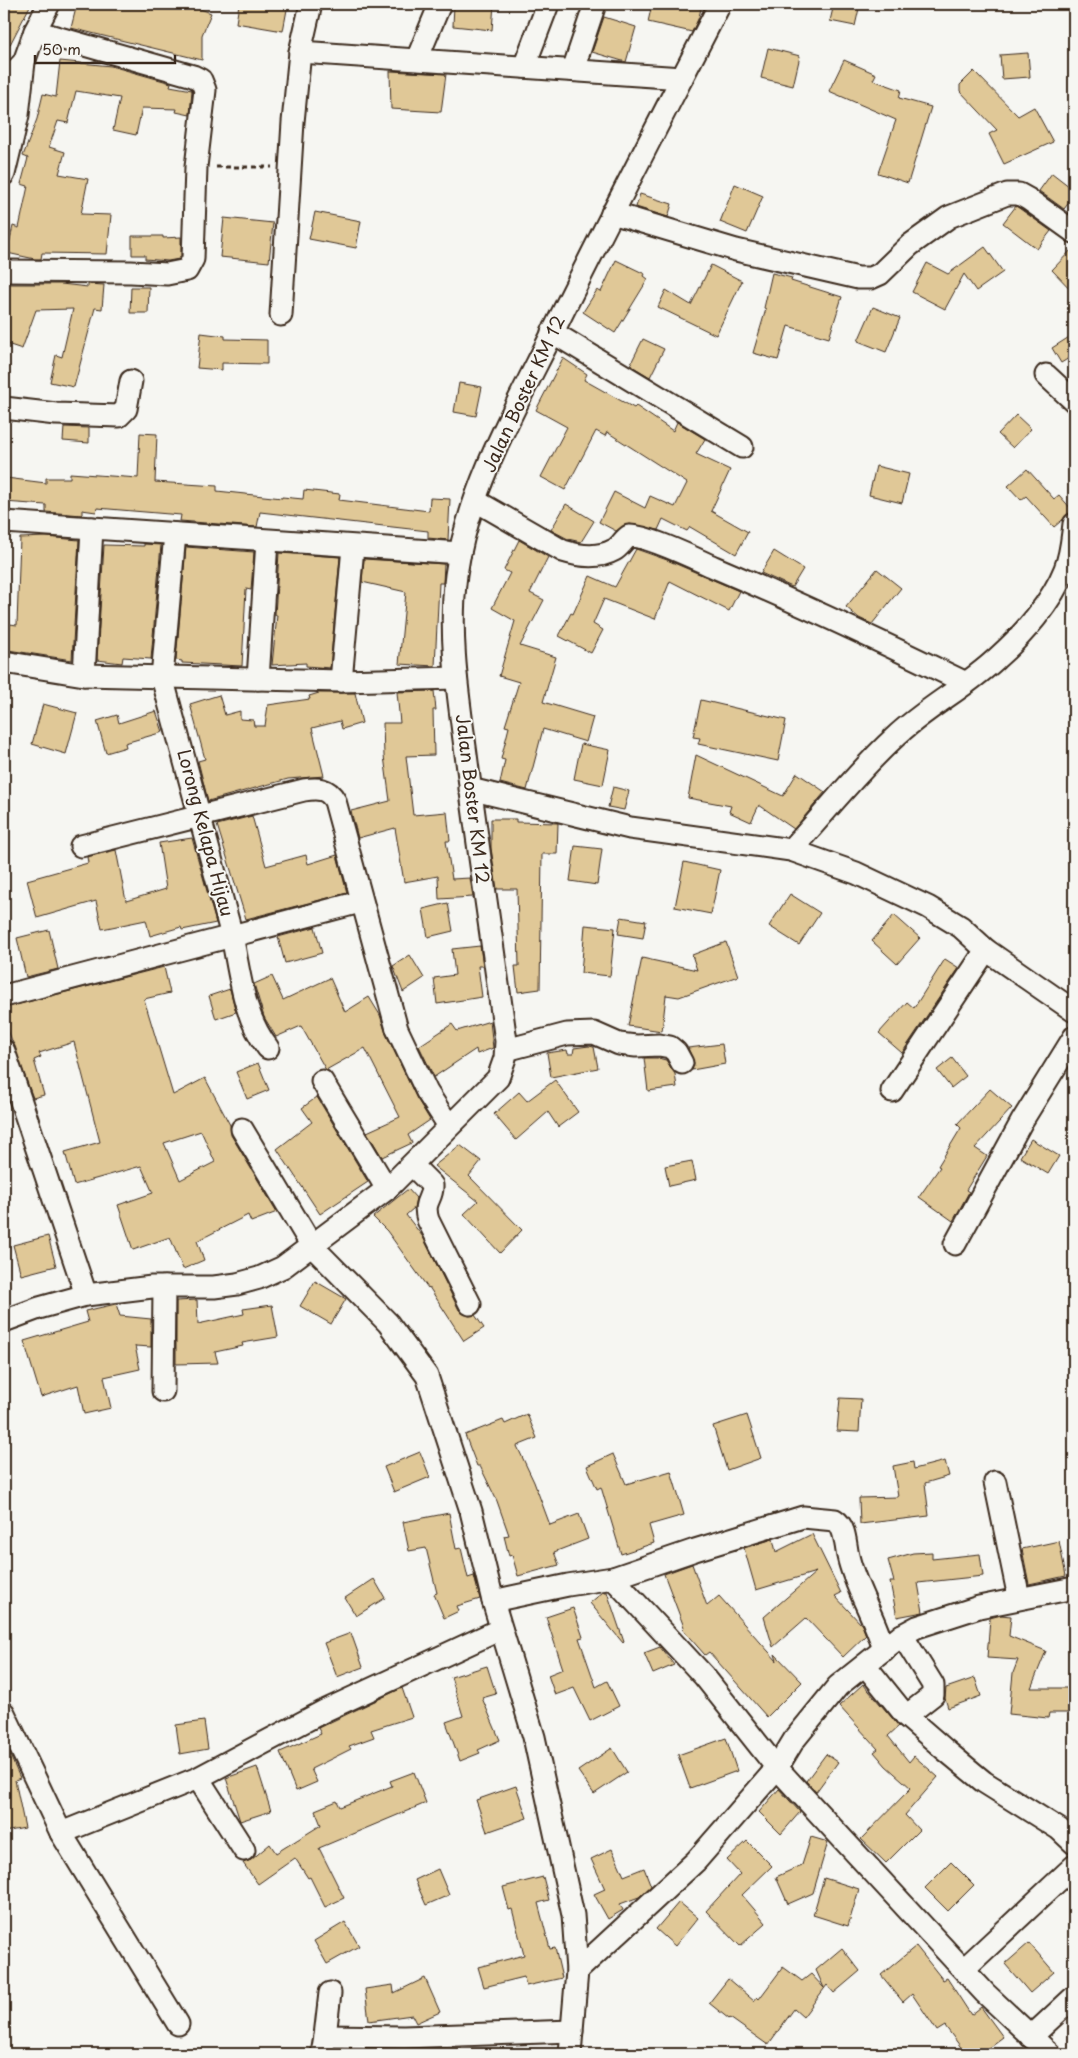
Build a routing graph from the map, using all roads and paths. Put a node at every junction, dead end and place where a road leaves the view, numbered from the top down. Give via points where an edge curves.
1 (49, 4) edge
2 (311, 4) edge
3 (440, 4) edge
4 (548, 4) edge
5 (595, 4) edge
6 (720, 4) edge
7 (35, 31) junction
8 (300, 52) junction
9 (417, 59) junction
10 (24, 62) junction
11 (524, 66) junction
12 (573, 70) junction
13 (682, 78) junction
14 (4, 82) edge
15 (196, 167) junction
16 (290, 167) junction
17 (4, 174) edge
18 (612, 212) junction
19 (1074, 232) edge
20 (4, 271) edge
21 (282, 315) dead end
22 (552, 332) junction
23 (1046, 375) dead end
24 (131, 381) dead end
25 (1074, 401) edge
26 (4, 408) edge
27 (742, 447) dead end
28 (476, 501) junction
29 (4, 523) edge
30 (1074, 524) edge
31 (92, 528) junction
32 (176, 534) junction
33 (267, 540) junction
34 (353, 547) junction
35 (460, 553) junction
36 (4, 662) edge
37 (84, 675) junction
38 (162, 677) junction
39 (456, 678) junction
40 (258, 679) junction
41 (341, 681) junction
42 (966, 683) junction
43 (470, 789) junction
44 (200, 816) junction
45 (81, 846) dead end
46 (791, 850) junction
47 (360, 902) junction
48 (232, 936) junction
49 (986, 950) junction
50 (4, 996) edge
51 (1074, 1011) edge
52 (1074, 1037) edge
53 (268, 1048) dead end
54 (506, 1050) junction
55 (4, 1051) edge
56 (682, 1063) dead end
57 (322, 1081) dead end
58 (892, 1091) dead end
59 (449, 1126) junction
60 (242, 1129) dead end
61 (412, 1165) junction
62 (387, 1189) junction
63 (955, 1244) dead end
64 (312, 1246) junction
65 (164, 1287) junction
66 (86, 1295) junction
67 (470, 1304) dead end
68 (4, 1321) edge
69 (163, 1391) dead end
70 (995, 1482) dead end
71 (613, 1578) junction
72 (1074, 1588) edge
73 (1019, 1598) junction
74 (493, 1601) junction
75 (501, 1629) junction
76 (902, 1635) junction
77 (884, 1650) junction
78 (865, 1665) junction
79 (4, 1713) edge
80 (906, 1716) junction
81 (777, 1768) junction
82 (198, 1778) junction
83 (61, 1833) junction
84 (1074, 1843) edge
85 (244, 1850) dead end
86 (1074, 1866) edge
87 (964, 1970) junction
88 (577, 1971) junction
89 (330, 1993) dead end
90 (1074, 1997) edge
91 (178, 2024) dead end
92 (572, 2031) junction
93 (1032, 2037) junction
94 (324, 2045) edge
95 (570, 2054) edge
96 (1050, 2054) edge

1 - 7 street
2 - 8 street
3 - 9 street
4 - 11 street
5 - 12 street
6 - 13 street, Jalan Boster KM 12
7 - 10 street
7 - 15 street via 201,80 205,90
8 - 9 street
8 - 16 street
9 - 11 street
10 - 14 street
10 - 17 street via 18,115
11 - 12 street
12 - 13 street
13 - 18 street, Jalan Boster KM 12
15 - 16 path
15 - 20 street via 194,253 187,270 167,274
16 - 21 street
18 - 19 street via 736,250 858,278 880,274 910,245 949,217 1006,194 1019,194 1028,199
18 - 22 street, Jalan Boster KM 12
22 - 27 street
22 - 28 street, Jalan Boster KM 12 via 506,427
23 - 25 street
24 - 26 street via 126,409 119,416
28 - 35 street, Jalan Boster KM 12
28 - 42 street via 563,551 574,554 602,554 616,549 628,536 642,538 839,621
29 - 31 street
30 - 42 street via 1066,568 1048,600 996,660
31 - 32 street
31 - 37 street
32 - 33 street
32 - 38 street
33 - 34 street
33 - 40 street
34 - 35 street
34 - 41 street
35 - 39 street, Jalan Boster KM 12 via 453,608
36 - 37 street
37 - 38 street
38 - 40 street
38 - 44 street, Lorong Kelapa Hijau
39 - 41 street
39 - 43 street, Jalan Boster KM 12
40 - 41 street
42 - 46 street via 895,737 858,773
43 - 46 street via 630,828
43 - 54 street, Jalan Boster KM 12
44 - 45 street
44 - 47 street via 304,790 320,788 327,791 335,801
44 - 48 street, Lorong Kelapa Hijau
46 - 49 street via 905,895 961,927
47 - 48 street
47 - 59 street via 397,1029 427,1092
48 - 50 street, Lorong Kelapa Hijau
48 - 53 street via 252,1023
49 - 51 street
49 - 58 street
52 - 63 street via 1022,1122
54 - 56 street via 568,1034 594,1033 619,1044 670,1047
54 - 59 street, Jalan Boster KM 12 via 498,1078
55 - 66 street
57 - 62 street
59 - 61 street, Jalan Boster KM 12
60 - 64 street
61 - 62 street, Jalan Boster KM 12
61 - 67 street via 432,1185 425,1206 428,1220
62 - 64 street, Jalan Boster KM 12
64 - 65 street, Jalan Boster KM 12 via 259,1278 214,1287
64 - 74 street via 388,1323 427,1376 471,1511
65 - 66 street, Jalan Boster KM 12
65 - 69 street
66 - 68 street, Jalan Boster KM 12
70 - 73 street
71 - 74 street
71 - 77 street via 803,1518 835,1520 842,1527 848,1558
71 - 81 street via 704,1676
72 - 73 street
73 - 76 street via 926,1624
74 - 75 street
75 - 82 street via 326,1710
75 - 88 street via 534,1737 574,1916
76 - 77 street
76 - 80 street via 934,1690 933,1695
77 - 78 street
78 - 80 street
78 - 81 street via 838,1686 794,1740
79 - 83 street
80 - 84 street via 984,1782
81 - 87 street
81 - 88 street via 696,1861
82 - 83 street
82 - 85 street
83 - 91 street
86 - 87 street
87 - 93 street
88 - 92 street
89 - 94 street
90 - 93 street
92 - 94 street
92 - 95 street
93 - 96 street

